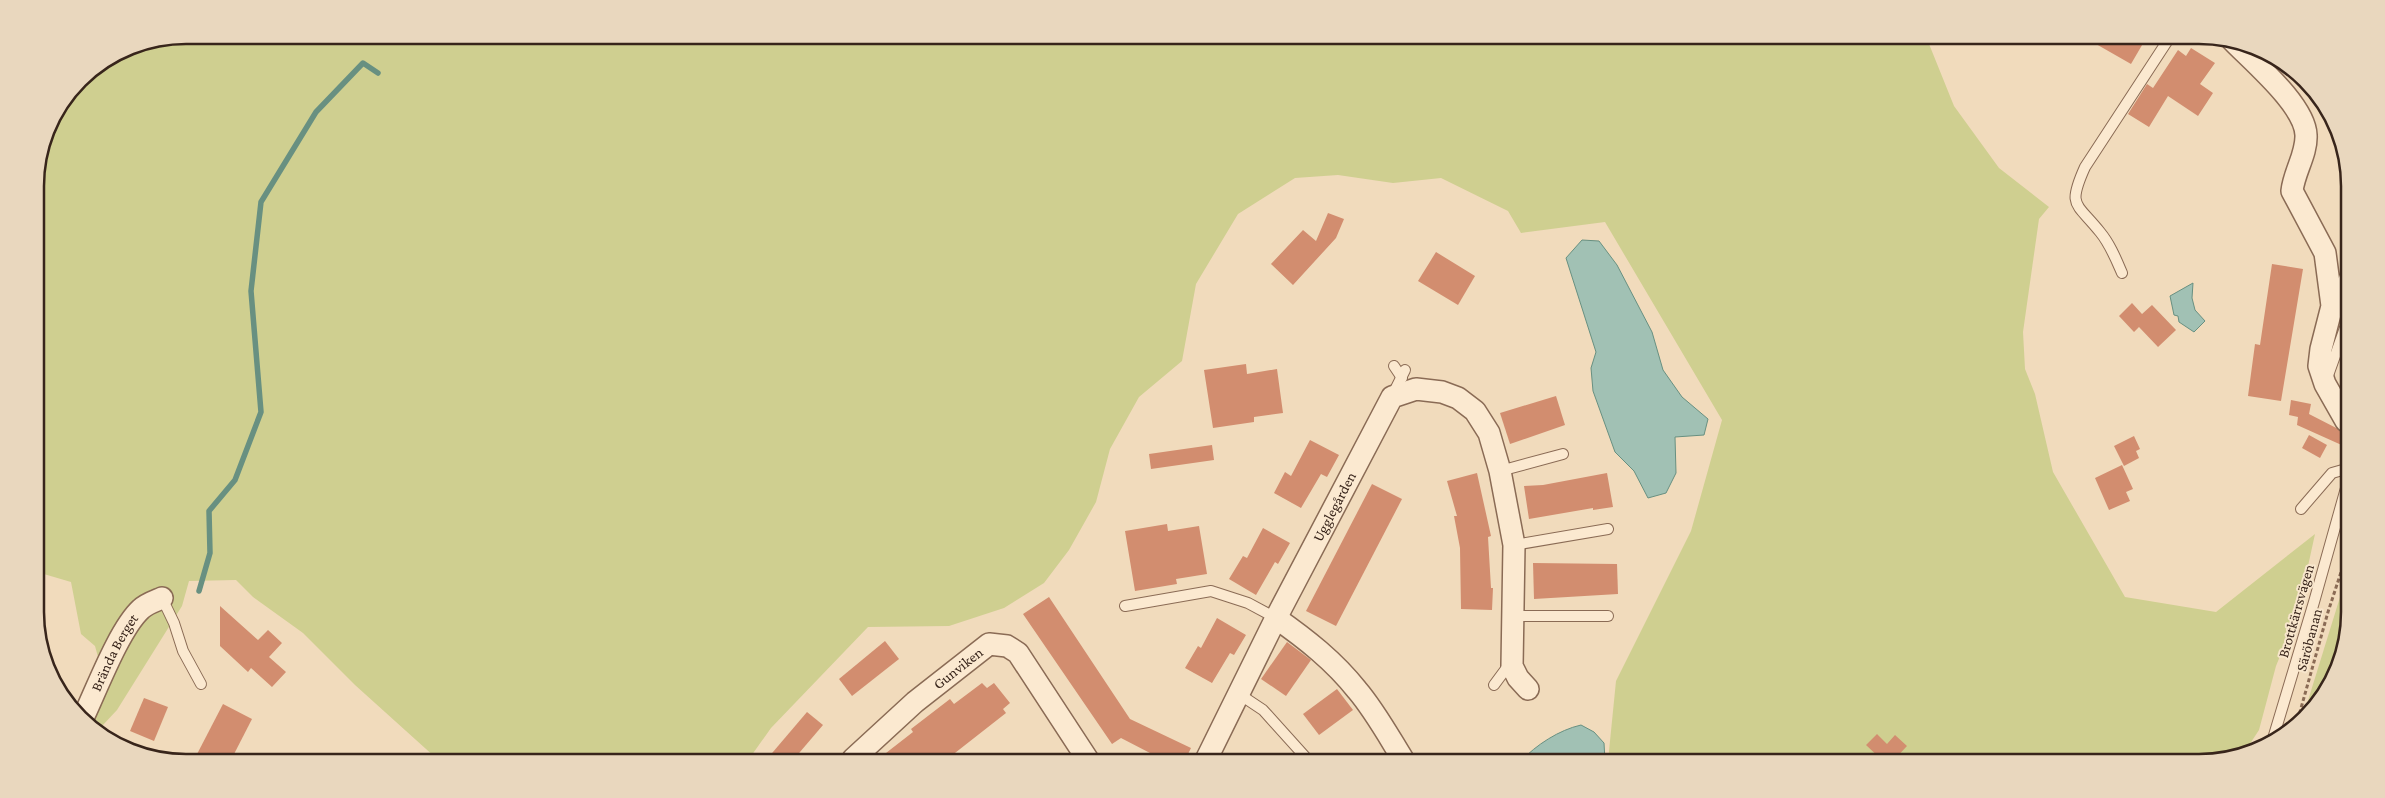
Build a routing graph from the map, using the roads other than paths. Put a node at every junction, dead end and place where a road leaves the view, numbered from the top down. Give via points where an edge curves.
1 (2165, 44) edge
2 (2242, 50) edge
3 (2122, 273) dead end
4 (2341, 288) edge
5 (2332, 306) junction
6 (2341, 339) edge
7 (1394, 366) dead end
8 (1400, 382) junction
9 (2325, 384) junction
10 (2341, 412) edge
11 (1563, 454) dead end
12 (2341, 470) edge
13 (1500, 471) junction
14 (2341, 506) edge
15 (2300, 509) dead end
16 (1608, 530) dead end
17 (1514, 545) junction
18 (162, 598) joint
19 (1125, 606) dead end
20 (1513, 616) junction
21 (1608, 616) dead end
22 (1276, 618) junction
23 (1512, 661) junction
24 (201, 684) dead end
25 (1494, 686) dead end
26 (1528, 689) dead end
27 (1239, 694) junction
28 (85, 713) edge
29 (2275, 732) edge
30 (859, 754) edge
31 (1084, 754) edge
32 (1209, 754) edge
33 (1303, 754) edge
34 (1399, 754) edge

1 - 3 lane via 2085,167 2077,185 2075,197 2078,208 2108,242
2 - 5 street via 2286,97 2304,123 2306,136 2292,191 2325,253
4 - 5 lane
5 - 9 street via 2319,366
6 - 9 lane
7 - 8 lane
8 - 13 street via 1458,398 1475,411 1489,433
8 - 22 street, Ugglegården
9 - 10 street
11 - 13 lane
12 - 15 lane via 2332,473
13 - 17 street
14 - 29 lane, Brottkärrsvägen
16 - 17 lane
17 - 20 street
18 - 24 lane via 183,651
18 - 28 street, Brända Berget via 141,609 125,631
19 - 22 lane via 1211,591 1248,603
20 - 21 lane
20 - 23 street
22 - 27 street, Ugglegården
22 - 34 street via 1335,664 1358,691
23 - 25 lane
23 - 26 street via 1518,678
27 - 32 street, Ugglegården
27 - 33 lane via 1263,710
30 - 31 street, Gunviken via 915,702 989,644 1007,646 1018,653

